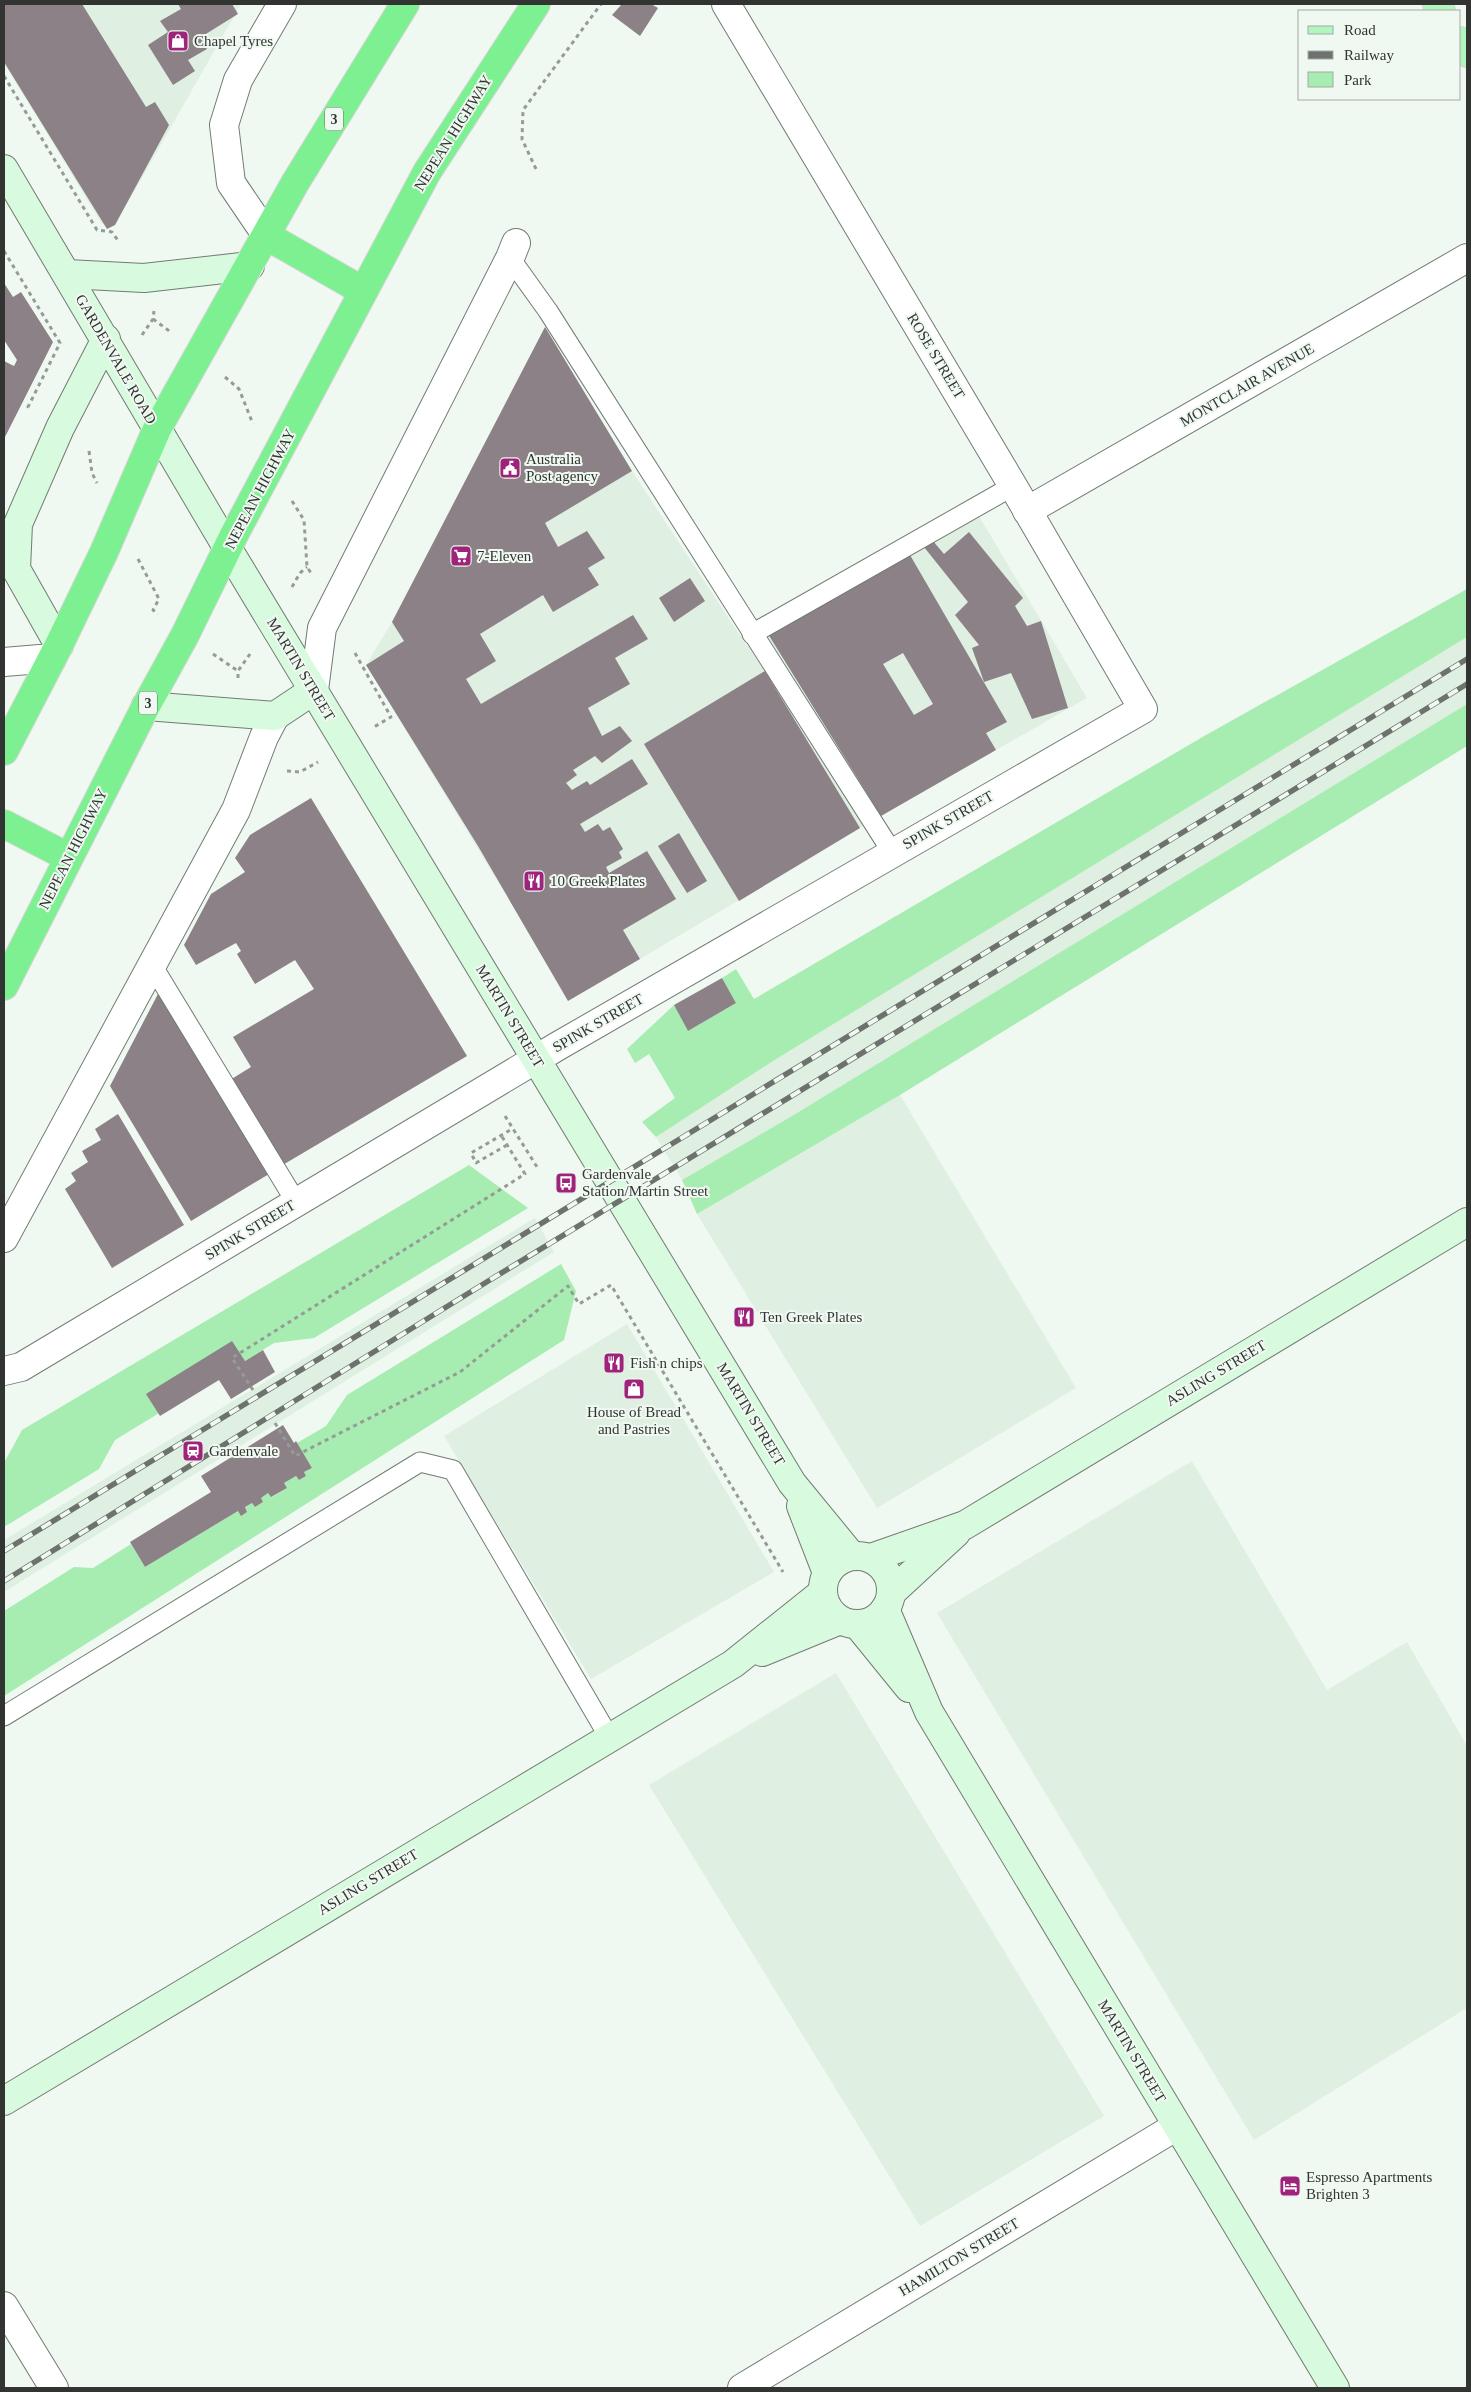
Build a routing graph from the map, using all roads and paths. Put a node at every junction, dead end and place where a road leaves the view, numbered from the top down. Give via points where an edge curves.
1 (282, 4) edge
2 (405, 4) edge
3 (536, 4) edge
4 (601, 4) edge
5 (726, 4) edge
6 (4, 76) edge
7 (4, 169) edge
8 (536, 169) dead end
9 (267, 236) junction
10 (513, 250) joint
11 (4, 251) edge
12 (1467, 258) edge
13 (250, 266) junction
14 (67, 274) junction
15 (144, 278) junction
16 (363, 291) junction
17 (153, 319) dead end
18 (106, 339) junction
19 (60, 428) junction
20 (158, 430) junction
21 (92, 473) dead end
22 (1013, 486) junction
23 (1027, 511) junction
24 (304, 520) dead end
25 (228, 549) junction
26 (307, 567) dead end
27 (158, 599) dead end
28 (153, 610) dead end
29 (752, 634) junction
30 (55, 652) junction
31 (4, 662) edge
32 (314, 690) junction
33 (146, 706) junction
34 (1143, 709) joint
35 (275, 716) junction
36 (4, 751) edge
37 (4, 824) edge
38 (892, 852) junction
39 (68, 857) junction
40 (152, 965) junction
41 (4, 986) edge
42 (536, 1060) junction
43 (488, 1088) junction
44 (512, 1129) junction
45 (501, 1135) junction
46 (507, 1145) junction
47 (537, 1167) dead end
48 (296, 1202) junction
49 (1467, 1222) edge
50 (4, 1238) edge
51 (4, 1371) edge
52 (253, 1390) dead end
53 (275, 1423) dead end
54 (792, 1483) junction
55 (964, 1525) junction
56 (861, 1557) junction
57 (783, 1572) dead end
58 (824, 1583) junction
59 (888, 1601) junction
60 (849, 1622) junction
61 (733, 1664) junction
62 (929, 1712) junction
63 (4, 1716) edge
64 (609, 1737) junction
65 (4, 2101) edge
66 (1177, 2126) junction
67 (4, 2306) edge
68 (54, 2388) edge
69 (742, 2388) edge
70 (1335, 2388) edge

1 - 9 street via 238,80 224,125 231,183
2 - 9 highway, 3 via 295,183
3 - 16 highway, NEPEAN HIGHWAY / 3 via 427,172
4 - 8 path via 523,110 522,140
5 - 22 street, ROSE STREET
6 - 15 path via 97,230 112,232
7 - 14 street, GARDENVALE ROAD
9 - 13 highway, 3
9 - 16 highway
10 - 29 lane via 548,311
10 - 32 street via 322,628
11 - 19 path via 60,343 28,407
12 - 23 street, MONTCLAIR AVENUE
13 - 15 street
13 - 20 highway, 3
14 - 15 street
14 - 18 street, GARDENVALE ROAD
15 - 17 path via 157,299
16 - 25 highway, NEPEAN HIGHWAY / 3
18 - 19 street
18 - 20 street, GARDENVALE ROAD
19 - 21 path via 89,446
19 - 30 street via 18,524 16,569
20 - 25 street, GARDENVALE ROAD
20 - 30 highway, 3
22 - 23 street, ROSE STREET
22 - 29 lane
23 - 34 street, ROSE STREET
24 - 26 path
25 - 32 street, MARTIN STREET
25 - 33 highway, NEPEAN HIGHWAY / 3
27 - 28 path
29 - 38 lane
30 - 31 street
30 - 36 highway, 3
32 - 35 street
32 - 42 street, MARTIN STREET
33 - 35 street
33 - 39 highway, NEPEAN HIGHWAY / 3
34 - 38 street, SPINK STREET
35 - 40 street via 236,810
37 - 39 highway
38 - 42 street, SPINK STREET
39 - 41 highway, NEPEAN HIGHWAY / 3
40 - 48 lane
40 - 50 street
42 - 43 street, SPINK STREET
42 - 54 street, MARTIN STREET
43 - 44 path
43 - 48 street, SPINK STREET
44 - 45 path
44 - 47 path
45 - 46 path
45 - 46 path via 471,1153 476,1163
46 - 52 path via 525,1174 232,1358
48 - 51 street, SPINK STREET via 21,1367
49 - 55 street, ASLING STREET
53 - 57 path via 295,1456 460,1372 568,1286 579,1304 611,1285
54 - 56 street, MARTIN STREET
54 - 58 street, MARTIN STREET
55 - 56 street, ASLING STREET
55 - 59 street, ASLING STREET
56 - 58 street via 833,1565
56 - 59 street via 887,1572
58 - 60 street via 825,1603
58 - 61 street, ASLING STREET
59 - 60 street via 868,1622
59 - 62 street, MARTIN STREET
60 - 61 street, ASLING STREET
60 - 62 street, MARTIN STREET
61 - 64 street, ASLING STREET
62 - 66 street, MARTIN STREET
63 - 64 lane via 420,1462 453,1470
64 - 65 street, ASLING STREET
66 - 69 street, HAMILTON STREET
66 - 70 street, MARTIN STREET
67 - 68 street

